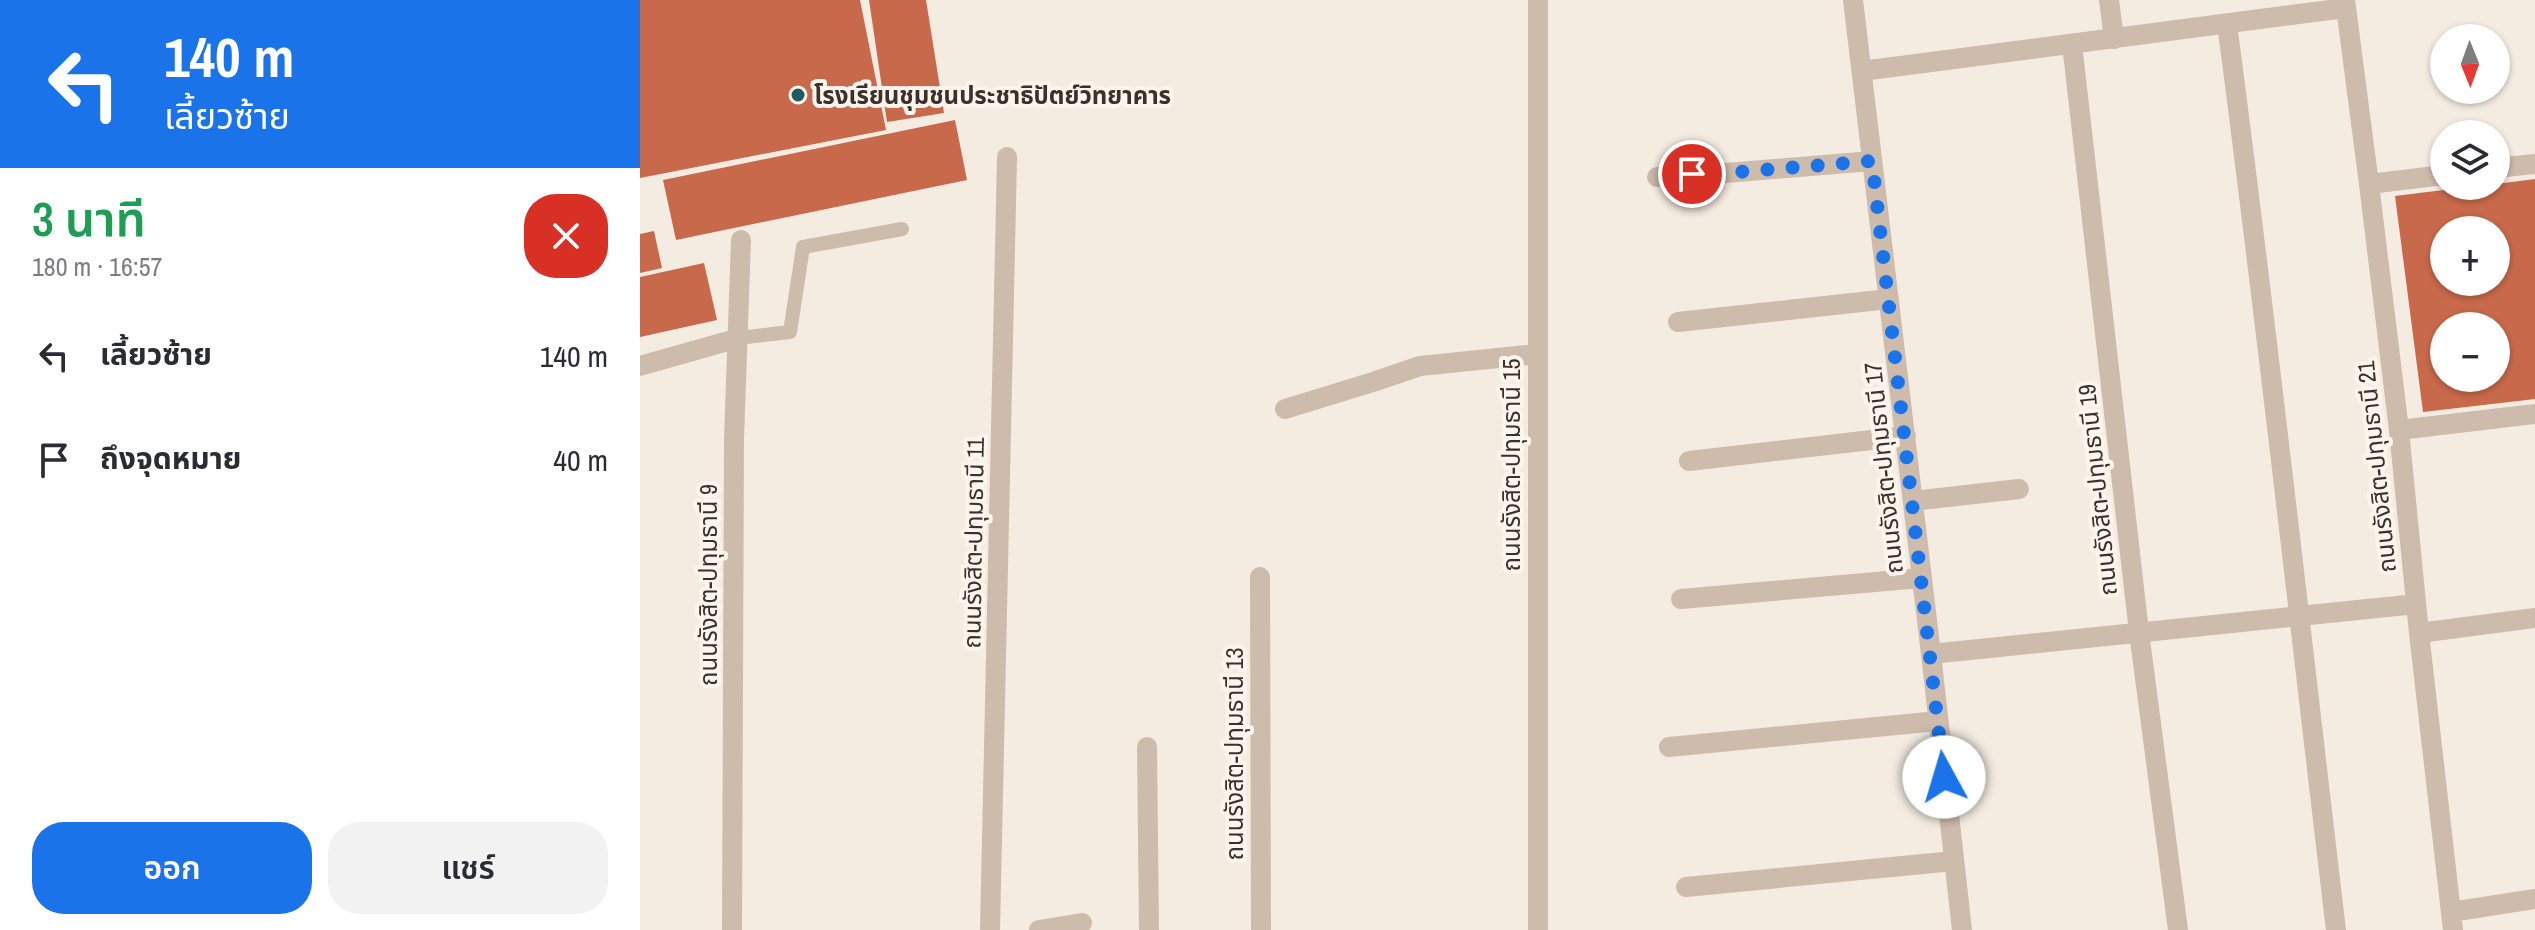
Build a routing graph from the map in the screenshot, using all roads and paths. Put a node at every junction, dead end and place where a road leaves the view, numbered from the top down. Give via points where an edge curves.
1 (1538, 0) edge
2 (1853, 0) edge
3 (2109, 0) edge
4 (2345, 4) edge
5 (2227, 24) junction
6 (2114, 39) junction
7 (2072, 44) junction
8 (1862, 71) junction
9 (1007, 157) dead end
10 (1872, 161) junction
11 (2535, 164) edge
12 (2510, 167) edge
13 (1657, 177) dead end
14 (2430, 177) edge
15 (2369, 184) junction
16 (902, 229) dead end
17 (741, 240) dead end
18 (1889, 299) junction
19 (1678, 322) dead end
20 (739, 338) junction
21 (1537, 354) junction
22 (640, 366) edge
23 (1285, 409) dead end
24 (2535, 414) edge
25 (2399, 430) junction
26 (1906, 436) junction
27 (1689, 461) dead end
28 (2019, 489) dead end
29 (1913, 501) junction
30 (1260, 577) dead end
31 (1921, 578) junction
32 (1681, 599) dead end
33 (2416, 604) junction
34 (2298, 616) junction
35 (2535, 618) edge
36 (2139, 632) junction
37 (2419, 633) junction
38 (1931, 654) junction
39 (1938, 721) junction
40 (1147, 747) dead end
41 (1669, 747) dead end
42 (1954, 861) junction
43 (1686, 887) dead end
44 (2535, 899) edge
45 (2452, 921) edge
46 (1082, 923) dead end
47 (732, 930) edge
48 (990, 930) edge
49 (1039, 930) edge
50 (1149, 930) edge
51 (1261, 930) edge
52 (1538, 930) edge
53 (1962, 930) edge
54 (2178, 930) edge
55 (2336, 930) edge

1 - 21 street, ถนนรังสิต-ปทุมธานี 15
2 - 8 street, ถนนรังสิต-ปทุมธานี 17
3 - 6 street
4 - 5 street
4 - 15 street, ถนนรังสิต-ปทุมธานี 21
5 - 6 street
5 - 34 street
6 - 7 street
7 - 8 street
7 - 36 street, ถนนรังสิต-ปทุมธานี 19
8 - 10 street, ถนนรังสิต-ปทุมธานี 17
9 - 48 street, ถนนรังสิต-ปทุมธานี 11
10 - 13 street
10 - 18 street, ถนนรังสิต-ปทุมธานี 17
11 - 12 street
14 - 15 street
15 - 25 street, ถนนรังสิต-ปทุมธานี 21
16 - 20 lane via 803,247 790,332
17 - 20 street, ถนนรังสิต-ปทุมธานี 9
18 - 19 street
18 - 26 street, ถนนรังสิต-ปทุมธานี 17
20 - 22 street
20 - 47 street, ถนนรังสิต-ปทุมธานี 9
21 - 23 street via 1420,366
21 - 52 street, ถนนรังสิต-ปทุมธานี 15
24 - 25 street
25 - 33 street, ถนนรังสิต-ปทุมธานี 21
26 - 27 street
26 - 29 street, ถนนรังสิต-ปทุมธานี 17
28 - 29 street
29 - 31 street, ถนนรังสิต-ปทุมธานี 17
30 - 51 street, ถนนรังสิต-ปทุมธานี 13
31 - 32 street
31 - 38 street, ถนนรังสิต-ปทุมธานี 17
33 - 34 street
33 - 37 street, ถนนรังสิต-ปทุมธานี 21
34 - 36 street
34 - 55 street
35 - 37 street
36 - 38 street
36 - 54 street, ถนนรังสิต-ปทุมธานี 19
37 - 45 street, ถนนรังสิต-ปทุมธานี 21
38 - 39 street, ถนนรังสิต-ปทุมธานี 17
39 - 41 street
39 - 42 street, ถนนรังสิต-ปทุมธานี 17
40 - 50 street
42 - 43 street
42 - 53 street, ถนนรังสิต-ปทุมธานี 17
44 - 45 street
46 - 49 street

